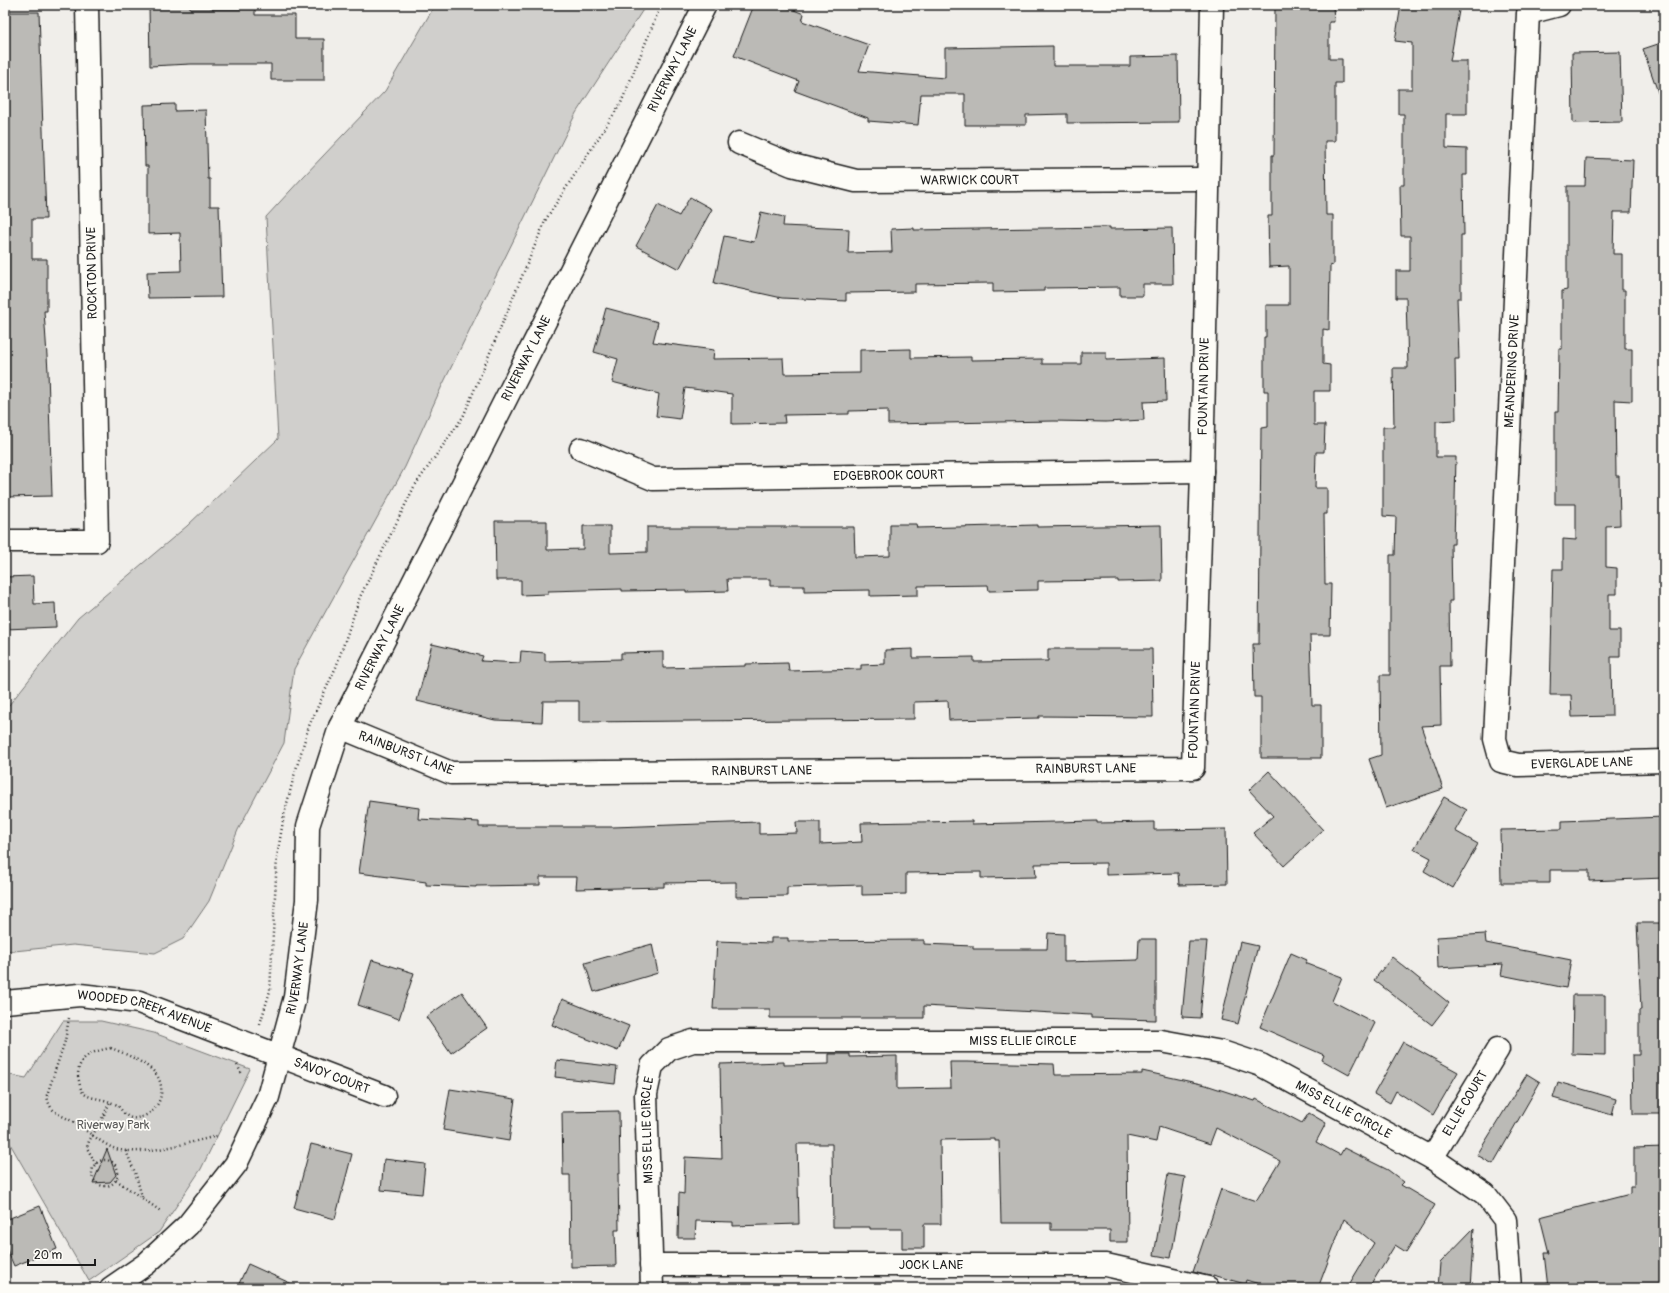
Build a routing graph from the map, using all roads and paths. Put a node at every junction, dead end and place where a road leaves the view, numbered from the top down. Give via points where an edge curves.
1 (87, 5) edge
2 (705, 5) edge
3 (1212, 5) edge
4 (1559, 5) edge
5 (739, 143) dead end
6 (1207, 179) junction
7 (581, 449) dead end
8 (1202, 471) junction
9 (5, 541) edge
10 (340, 727) junction
11 (1501, 761) joint
12 (1664, 761) edge
13 (1193, 768) joint
14 (5, 1002) edge
15 (70, 1014) dead end
16 (1498, 1049) dead end
17 (279, 1055) junction
18 (231, 1062) dead end
19 (242, 1074) dead end
20 (384, 1096) dead end
21 (110, 1102) junction
22 (93, 1135) junction
23 (217, 1136) dead end
24 (126, 1151) junction
25 (1432, 1158) junction
26 (96, 1164) junction
27 (116, 1180) junction
28 (142, 1198) junction
29 (162, 1212) dead end
30 (651, 1265) junction
31 (114, 1287) edge
32 (652, 1288) edge
33 (1208, 1288) edge
34 (1510, 1288) edge

1 - 9 street, ROCKTON DRIVE via 97,540
2 - 10 street, RIVERWAY LANE
3 - 6 street, FOUNTAIN DRIVE
4 - 11 street, MEANDERING DRIVE via 1528,13 1495,739
5 - 6 street, WARWICK COURT via 792,165 856,181
6 - 8 street, FOUNTAIN DRIVE
7 - 8 street, EDGEBROOK COURT via 653,479
8 - 13 street, FOUNTAIN DRIVE
10 - 13 street, RAINBURST LANE via 452,773
10 - 17 street, RIVERWAY LANE via 308,826 307,900 295,998
11 - 12 street, EVERGLADE LANE via 1518,765
14 - 17 street, WOODED CREEK AVENUE via 80,994 139,1002
15 - 22 path via 65,1041 47,1095 48,1103 51,1110
16 - 25 street, ELLIE COURT
17 - 20 street, SAVOY COURT
17 - 31 street, RIVERWAY LANE via 268,1097 236,1164 188,1225 146,1264
18 - 19 path via 238,1066
21 - 21 path via 82,1092 78,1078 79,1066 86,1057 96,1051 111,1048 156,1074 161,1088 161,1100 150,1114 135,1118 123,1114
21 - 22 path
22 - 24 path via 112,1147
22 - 26 path via 87,1148
23 - 24 path via 154,1149
24 - 28 path
25 - 30 street, MISS ELLIE CIRCLE via 1261,1065 1222,1052 1161,1041 693,1041 669,1049 652,1066 646,1094
25 - 34 street, MISS ELLIE CIRCLE via 1485,1194 1505,1220
26 - 27 path via 104,1160 112,1163 117,1169
26 - 27 path via 92,1171 97,1183 104,1186
27 - 28 path
28 - 29 path
30 - 32 street, MISS ELLIE CIRCLE
30 - 33 street, JOCK LANE via 1106,1265

